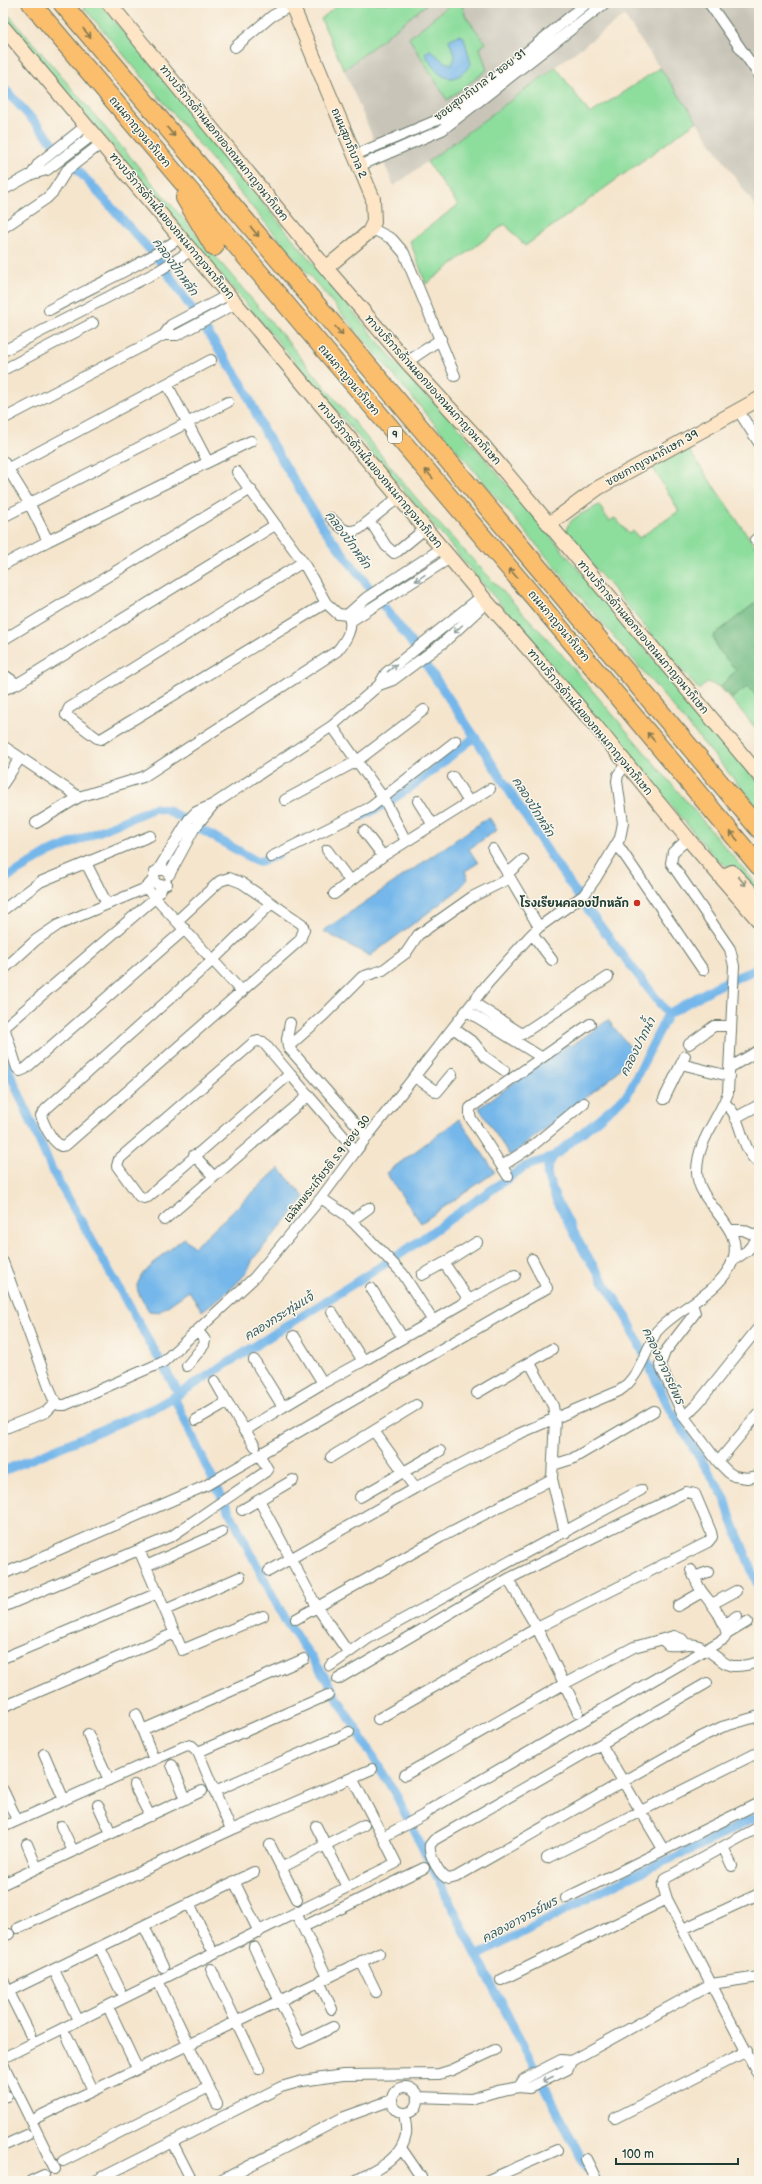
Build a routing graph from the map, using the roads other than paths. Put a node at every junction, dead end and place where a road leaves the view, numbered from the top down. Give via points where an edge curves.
1 (31, 3) edge
2 (62, 3) edge
3 (109, 3) edge
4 (587, 3) edge
5 (604, 3) edge
6 (709, 3) edge
7 (291, 4) edge
8 (3, 27) edge
9 (235, 47) dead end
10 (759, 75) edge
11 (415, 130) junction
12 (94, 134) junction
13 (419, 140) junction
14 (158, 152) junction
15 (357, 161) junction
16 (32, 174) junction
17 (3, 190) edge
18 (3, 228) edge
19 (371, 228) junction
20 (181, 237) junction
21 (214, 247) dead end
22 (192, 250) junction
23 (326, 268) junction
24 (233, 299) junction
25 (49, 310) dead end
26 (93, 323) dead end
27 (441, 339) junction
28 (3, 351) edge
29 (211, 360) dead end
30 (407, 362) junction
31 (3, 370) edge
32 (455, 376) dead end
33 (167, 384) junction
34 (759, 398) edge
35 (228, 402) dead end
36 (738, 410) junction
37 (3, 419) edge
38 (188, 422) junction
39 (251, 441) dead end
40 (759, 443) edge
41 (208, 462) junction
42 (4, 467) edge
43 (237, 472) dead end
44 (251, 489) junction
45 (399, 497) junction
46 (29, 503) junction
47 (3, 517) edge
48 (331, 518) dead end
49 (549, 524) junction
50 (275, 525) junction
51 (374, 527) dead end
52 (426, 528) junction
53 (48, 541) junction
54 (446, 553) junction
55 (303, 562) junction
56 (3, 565) edge
57 (485, 599) junction
58 (326, 603) junction
59 (349, 618) junction
60 (3, 640) edge
61 (3, 674) edge
62 (17, 684) junction
63 (379, 685) junction
64 (3, 690) edge
65 (424, 710) dead end
66 (332, 726) junction
67 (456, 741) dead end
68 (3, 746) edge
69 (20, 758) junction
70 (357, 761) junction
71 (626, 764) junction
72 (759, 775) edge
73 (452, 777) dead end
74 (3, 784) edge
75 (490, 789) dead end
76 (79, 798) junction
77 (285, 800) dead end
78 (385, 800) junction
79 (418, 801) dead end
80 (469, 802) junction
81 (36, 823) dead end
82 (433, 824) junction
83 (190, 826) junction
84 (759, 830) edge
85 (364, 831) dead end
86 (150, 836) dead end
87 (688, 839) junction
88 (406, 841) junction
89 (617, 844) junction
90 (493, 849) dead end
91 (327, 850) dead end
92 (383, 856) junction
93 (271, 857) dead end
94 (523, 860) dead end
95 (86, 863) junction
96 (759, 866) edge
97 (158, 870) junction
98 (169, 875) junction
99 (509, 876) junction
100 (721, 877) junction
101 (350, 881) junction
102 (149, 884) junction
103 (163, 886) junction
104 (334, 894) dead end
105 (156, 898) junction
106 (759, 900) edge
107 (107, 904) junction
108 (271, 904) junction
109 (3, 910) edge
110 (177, 921) junction
111 (759, 921) edge
112 (185, 929) junction
113 (535, 931) junction
114 (213, 960) junction
115 (552, 960) dead end
116 (3, 970) edge
117 (703, 970) dead end
118 (608, 976) dead end
119 (242, 992) junction
120 (471, 1007) junction
121 (290, 1023) dead end
122 (590, 1024) dead end
123 (731, 1026) junction
124 (453, 1028) junction
125 (689, 1044) dead end
126 (288, 1047) junction
127 (758, 1050) edge
128 (541, 1057) junction
129 (504, 1070) dead end
130 (729, 1072) junction
131 (290, 1074) junction
132 (452, 1074) dead end
133 (415, 1077) junction
134 (309, 1095) junction
135 (664, 1099) dead end
136 (584, 1103) dead end
137 (724, 1103) junction
138 (759, 1105) edge
139 (735, 1118) junction
140 (367, 1137) junction
141 (356, 1151) junction
142 (194, 1155) junction
143 (759, 1163) edge
144 (502, 1166) junction
145 (508, 1176) dead end
146 (214, 1177) junction
147 (321, 1198) junction
148 (369, 1208) dead end
149 (164, 1220) dead end
150 (351, 1221) junction
151 (731, 1230) junction
152 (477, 1242) dead end
153 (532, 1259) dead end
154 (732, 1260) junction
155 (3, 1262) edge
156 (444, 1263) junction
157 (422, 1275) dead end
158 (516, 1275) dead end
159 (371, 1288) dead end
160 (469, 1300) junction
161 (692, 1304) junction
162 (332, 1312) dead end
163 (433, 1321) junction
164 (759, 1327) edge
165 (198, 1331) junction
166 (294, 1336) dead end
167 (403, 1338) junction
168 (552, 1349) dead end
169 (254, 1360) dead end
170 (363, 1360) junction
171 (530, 1363) junction
172 (187, 1366) dead end
173 (215, 1381) dead end
174 (323, 1383) junction
175 (477, 1393) dead end
176 (227, 1402) junction
177 (55, 1403) junction
178 (416, 1405) dead end
179 (283, 1407) junction
180 (654, 1411) dead end
181 (759, 1413) edge
182 (684, 1417) junction
183 (555, 1418) junction
184 (196, 1420) dead end
185 (3, 1429) edge
186 (244, 1430) junction
187 (374, 1431) junction
188 (257, 1450) junction
189 (440, 1451) dead end
190 (331, 1457) dead end
191 (718, 1462) junction
192 (553, 1465) junction
193 (404, 1472) junction
194 (759, 1476) edge
195 (552, 1479) junction
196 (294, 1480) dead end
197 (415, 1488) junction
198 (641, 1490) dead end
199 (360, 1497) dead end
200 (258, 1500) junction
201 (242, 1510) dead end
202 (222, 1532) dead end
203 (565, 1533) junction
204 (139, 1550) junction
205 (292, 1559) junction
206 (146, 1566) junction
207 (269, 1571) dead end
208 (708, 1572) dead end
209 (3, 1574) edge
210 (240, 1577) dead end
211 (508, 1579) junction
212 (736, 1591) dead end
213 (702, 1592) junction
214 (158, 1593) junction
215 (712, 1604) junction
216 (3, 1606) edge
217 (678, 1606) dead end
218 (317, 1607) junction
219 (165, 1610) junction
220 (263, 1616) dead end
221 (737, 1616) dead end
222 (296, 1619) dead end
223 (747, 1622) dead end
224 (537, 1628) junction
225 (726, 1629) junction
226 (175, 1633) junction
227 (706, 1651) junction
228 (348, 1652) junction
229 (3, 1658) edge
230 (304, 1659) dead end
231 (759, 1662) edge
232 (330, 1666) dead end
233 (338, 1679) dead end
234 (707, 1683) dead end
235 (564, 1684) junction
236 (328, 1695) dead end
237 (3, 1707) edge
238 (578, 1712) dead end
239 (136, 1714) dead end
240 (759, 1716) edge
241 (378, 1719) dead end
242 (142, 1730) junction
243 (349, 1732) dead end
244 (88, 1734) dead end
245 (601, 1744) junction
246 (198, 1752) junction
247 (759, 1752) edge
248 (44, 1754) dead end
249 (154, 1760) junction
250 (172, 1765) dead end
251 (372, 1769) dead end
252 (405, 1775) dead end
253 (352, 1778) junction
254 (109, 1780) junction
255 (624, 1782) junction
256 (134, 1784) dead end
257 (3, 1790) edge
258 (202, 1791) dead end
259 (215, 1791) junction
260 (186, 1799) junction
261 (64, 1800) junction
262 (759, 1803) edge
263 (98, 1805) dead end
264 (642, 1810) junction
265 (150, 1816) junction
266 (17, 1820) junction
267 (364, 1825) dead end
268 (61, 1826) dead end
269 (316, 1826) dead end
270 (3, 1827) edge
271 (759, 1827) edge
272 (231, 1830) junction
273 (111, 1833) junction
274 (383, 1837) junction
275 (27, 1844) dead end
276 (326, 1844) junction
277 (270, 1845) dead end
278 (723, 1847) junction
279 (663, 1849) junction
280 (73, 1851) junction
281 (547, 1858) dead end
282 (732, 1866) dead end
283 (37, 1868) junction
284 (281, 1868) junction
285 (424, 1868) dead end
286 (254, 1872) dead end
287 (234, 1882) junction
288 (3, 1884) edge
289 (347, 1887) junction
290 (759, 1894) edge
291 (566, 1898) dead end
292 (297, 1899) dead end
293 (667, 1899) junction
294 (189, 1903) junction
295 (296, 1913) junction
296 (144, 1926) junction
297 (303, 1927) junction
298 (18, 1928) dead end
299 (683, 1929) junction
300 (259, 1932) junction
301 (210, 1946) dead end
302 (254, 1947) dead end
303 (100, 1948) junction
304 (379, 1953) dead end
305 (361, 1961) junction
306 (163, 1967) dead end
307 (210, 1969) dead end
308 (54, 1970) junction
309 (759, 1977) edge
310 (323, 1979) junction
311 (3, 1980) edge
312 (158, 1980) junction
313 (501, 1980) dead end
314 (711, 1984) junction
315 (120, 1990) dead end
316 (376, 1992) dead end
317 (6, 1993) edge
318 (279, 2000) junction
319 (332, 2010) dead end
320 (111, 2013) dead end
321 (78, 2020) junction
322 (235, 2021) junction
323 (333, 2027) dead end
324 (30, 2034) dead end
325 (67, 2036) dead end
326 (189, 2043) junction
327 (495, 2050) dead end
328 (747, 2051) junction
329 (3, 2058) edge
330 (3, 2064) edge
331 (136, 2068) junction
332 (259, 2069) dead end
333 (406, 2075) junction
334 (759, 2076) edge
335 (404, 2086) junction
336 (209, 2087) junction
337 (93, 2090) junction
338 (418, 2098) junction
339 (392, 2100) junction
340 (217, 2104) dead end
341 (404, 2113) junction
342 (38, 2117) dead end
343 (615, 2118) dead end
344 (27, 2135) dead end
345 (172, 2142) junction
346 (3, 2146) edge
347 (401, 2148) junction
348 (557, 2150) dead end
349 (586, 2159) dead end
350 (63, 2161) dead end
351 (55, 2169) dead end
352 (44, 2175) dead end
353 (421, 2178) dead end
354 (31, 2181) edge
355 (95, 2181) edge
356 (192, 2181) edge
357 (220, 2181) edge
358 (355, 2181) edge
359 (486, 2181) edge
360 (597, 2181) edge

1 - 14 highway, ถนนกาญจนาภิเษก / 9
2 -> 84 highway, ถนนกาญจนาภิเษก / 9
3 - 23 main road, ทางบริการด้านนอกของถนนกาญจนาภิเษก
4 - 11 street, ซอยสุขาภิบาล 2 ซอย 31 via 453,112
5 - 13 street, ซอยสุขาภิบาล 2 ซอย 31 via 442,130
6 - 10 street
7 - 9 street via 272,16
7 - 15 main road, ถนนสุขาภิบาล 2
8 - 12 main road, ทางบริการด้านในของถนนกาญจนาภิเษก
11 - 13 street
11 - 15 street, ซอยสุขาภิบาล 2 ซอย 31
12 - 16 street via 47,170
12 - 16 street via 64,143 39,162
12 - 18 street via 79,160 67,170 53,192
12 - 20 main road, ทางบริการด้านในของถนนกาญจนาภิเษก
13 - 15 street, ซอยสุขาภิบาล 2 ซอย 31
14 - 21 highway
96 -> 14 highway, ถนนกาญจนาภิเษก / 9
15 - 19 main road, ถนนสุขาภิบาล 2 via 373,199 374,222
16 - 17 street
19 - 23 main road via 362,240
19 - 27 street via 392,239 404,253
20 - 22 main road, ทางบริการด้านในของถนนกาญจนาภิเษก
20 - 25 street via 137,266
22 - 24 main road, ทางบริการด้านในของถนนกาญจนาภิเษก
22 - 28 street via 155,273
23 - 30 main road, ทางบริการด้านนอกของถนนกาญจนาภิเษก
24 - 37 street via 189,323 177,335 164,335
24 - 45 main road, ทางบริการด้านในของถนนกาญจนาภิเษก
26 - 31 street
27 - 30 street
27 - 32 street
29 - 33 street
30 - 49 main road, ทางบริการด้านนอกของถนนกาญจนาภิเษก via 476,437
33 - 38 street
33 - 42 street
34 - 36 main road, ซอยกาญจนาภิเษก 39
35 - 38 street
36 - 40 street
36 - 49 main road, ซอยกาญจนาภิเษก 39 via 598,488
38 - 41 street
38 - 46 street
39 - 41 street
41 - 53 street
42 - 46 street
43 - 44 street
44 - 50 street
44 - 60 street
45 - 48 street via 353,532 347,531
45 - 52 main road, ทางบริการด้านในของถนนกาญจนาภิเษก
46 - 47 street
46 - 53 street
49 - 72 main road, ทางบริการด้านนอกของถนนกาญจนาภิเษก
50 - 55 street
50 - 62 street
51 - 52 street via 386,546 394,553
52 - 54 main road, ทางบริการด้านในของถนนกาญจนาภิเษก
53 - 56 street
54 - 57 main road, ทางบริการด้านในของถนนกาญจนาภิเษก
54 -> 59 street via 374,609
54 - 59 street via 366,598
55 - 58 street
55 - 58 street via 69,708 66,715 101,739
63 -> 57 street via 386,673 418,646
57 -> 63 street via 443,643 393,680
57 - 71 main road, ทางบริการด้านในของถนนกาญจนาภิเษก
58 - 59 street via 338,614
59 - 76 street via 346,639 337,651 143,777
61 - 62 street
62 - 64 street
63 - 66 street
65 - 70 street
66 - 70 street
66 - 83 street via 214,804 196,812
67 - 78 street
68 - 69 street
69 - 74 street
69 - 76 street
70 - 77 street
70 - 78 street
71 - 87 main road, ทางบริการด้านในของถนนกาญจนาภิเษก
71 - 89 street, เฉลิมพระเกียรติ ร.9 ซอย 30 via 618,775 623,823
73 - 80 street
75 - 80 street
76 - 81 street
78 - 88 street
78 - 93 street
79 - 82 street
80 - 82 street
82 - 88 street
83 - 97 street via 172,846
83 - 98 street via 183,849
85 - 92 street
86 - 95 street
87 - 100 main road, ทางบริการด้านในของถนนกาญจนาภิเษก
87 - 123 street via 673,852 671,863 730,949 734,966
88 - 92 street
89 - 113 street, เฉลิมพระเกียรติ ร.9 ซอย 30 via 584,895
89 - 117 street
90 - 99 street
91 - 101 street
92 - 101 street
94 - 99 street
95 - 107 street
95 - 109 street via 40,882
97 - 98 street via 163,870
97 - 102 street
98 - 103 street via 169,880
99 - 113 street
99 - 126 street via 472,897 418,935 406,952 383,970 362,977
100 -> 106 main road via 732,872
100 - 111 main road, ทางบริการด้านในของถนนกาญจนาภิเษก
101 - 104 street
102 - 103 street
102 - 105 street
102 - 107 street
103 - 105 street
105 - 110 street
105 - 112 street via 6,1026 16,1068 20,1072 25,1069
107 - 116 street via 58,925 36,940
108 - 110 street via 242,883 229,878 220,881
108 - 114 street
108 - 119 street via 302,924 304,935
110 - 112 street
112 - 114 street
113 - 115 street
113 - 120 street, เฉลิมพระเกียรติ ร.9 ซอย 30 via 488,983
114 - 119 street
114 - 119 street via 46,1109 41,1116 55,1143 66,1145
118 - 120 street via 522,1034
120 - 124 street, เฉลิมพระเกียรติ ร.9 ซอย 30
120 - 128 street
121 - 126 street
122 - 128 street
123 - 125 street via 714,1026
123 - 130 street
124 - 129 street via 474,1043 485,1057
124 - 133 street, เฉลิมพระเกียรติ ร.9 ซอย 30
126 - 140 street
127 - 130 street
128 - 144 street via 470,1108 470,1117
130 - 135 street via 683,1060
130 - 137 street via 728,1093
131 - 134 street
131 - 142 street
131 - 142 street via 263,1042 254,1042 119,1159 117,1166 139,1196 144,1198
132 - 133 street via 437,1092
133 - 140 street, เฉลิมพระเกียรติ ร.9 ซอย 30
134 - 141 street
134 - 146 street
136 - 144 street via 531,1147
137 - 139 street via 732,1109
137 - 151 street via 703,1141 698,1154 697,1173 700,1186 709,1202
138 - 139 street
139 - 143 street via 750,1155
140 - 141 street, เฉลิมพระเกียรติ ร.9 ซอย 30
141 - 147 street, เฉลิมพระเกียรติ ร.9 ซอย 30
142 - 146 street
144 - 145 street
146 - 149 street
147 - 150 street
147 - 165 street, เฉลิมพระเกียรติ ร.9 ซอย 30 via 254,1278
148 - 150 street
150 - 163 street via 402,1274
151 - 154 street via 734,1239
151 - 154 street via 743,1230 759,1237 747,1251
152 - 156 street
153 - 188 street via 547,1288
154 - 161 street via 720,1281 705,1296
155 - 177 street
156 - 157 street
156 - 160 street
158 - 160 street
159 - 167 street
160 - 163 street
161 - 182 street via 695,1313 665,1352 660,1365
161 - 183 street via 656,1332 638,1372 627,1386
162 - 170 street
163 - 167 street
164 - 182 street
165 - 172 street via 205,1340 204,1345
165 - 177 street, เฉลิมพระเกียรติ ร.9 ซอย 30 via 159,1364 65,1405 59,1406
166 - 174 street
167 - 170 street
168 - 171 street
169 - 179 street
170 - 174 street
171 - 175 street
171 - 183 street via 553,1406
173 - 176 street
174 - 179 street
176 - 184 street
176 - 186 street
177 - 185 street via 46,1412
178 - 187 street
179 - 186 street
180 - 192 street via 572,1458
181 - 191 street
182 - 191 street
183 - 192 street
183 - 197 street
186 - 188 street
187 - 190 street
187 - 193 street
188 - 204 street via 268,1470 172,1536
188 - 209 street via 205,1486
189 - 193 street
191 - 194 street via 734,1476
192 - 195 street
193 - 197 street
193 - 199 street
195 - 203 street
195 - 218 street via 441,1537
196 - 200 street
197 - 205 street
198 - 203 street
200 - 201 street
200 - 205 street
202 - 206 street
203 - 228 street via 382,1631
204 - 206 street
204 - 216 street
205 - 207 street
205 - 218 street
206 - 214 street
208 - 213 street via 693,1574
210 - 219 street
211 - 224 street
211 - 224 street via 686,1492 695,1494 711,1532 712,1537 708,1542
211 - 233 street
212 - 215 street
213 - 215 street
213 - 217 street
214 - 219 street
214 - 229 street
215 - 225 street
218 - 222 street
218 - 228 street
219 - 226 street
220 - 226 street via 182,1650
221 - 225 street
223 - 225 street
224 - 235 street
224 - 241 street
225 - 227 street via 724,1639
226 - 237 street
227 - 231 street via 734,1668
227 - 235 street via 674,1636 634,1647
227 - 274 street
228 - 232 street
230 - 242 street
234 - 245 street
235 - 238 street
235 - 252 street
236 - 246 street
239 - 242 street
240 - 255 street via 722,1727 701,1737
242 - 249 street
243 - 259 street
244 - 254 street
245 - 255 street
245 - 255 street via 432,1842 430,1851 443,1876 449,1879 456,1877
246 - 249 street via 188,1745
246 - 259 street
247 - 264 street
248 - 261 street
249 - 254 street
250 - 260 street
251 - 253 street
253 - 272 street
253 - 274 street
254 - 261 street
255 - 264 street
256 - 265 street
257 - 266 street
258 - 260 street
259 - 272 street
260 - 265 street
261 - 266 street
262 - 279 street
263 - 273 street
264 - 279 street
264 - 281 street
265 - 273 street
266 - 270 street
267 - 276 street
268 - 280 street
269 - 276 street
271 - 278 street
272 - 298 street
273 - 280 street
274 - 289 street via 396,1863
275 - 283 street
276 - 284 street
276 - 289 street
277 - 284 street
278 - 282 street
278 - 293 street via 666,1878 663,1886
279 - 291 street
280 - 283 street
283 - 288 street
284 - 292 street
285 - 297 street
286 - 287 street
287 - 294 street
287 - 300 street
289 - 295 street
290 - 299 street
293 - 299 street
293 - 313 street
294 - 296 street
294 - 301 street
295 - 297 street
295 - 300 street
296 - 303 street
296 - 306 street
297 - 310 street
299 - 314 street
300 - 312 street
302 - 318 street
303 - 308 street
303 - 315 street
304 - 305 street
305 - 310 street
305 - 316 street
307 - 322 street
308 - 317 street
308 - 321 street
309 - 314 street
310 - 318 street
310 - 319 street
311 - 317 street
312 - 321 street
312 - 326 street
314 - 328 street
314 - 338 street via 571,2061 561,2060 524,2079 519,2087 471,2099
317 - 324 street
318 - 322 street
318 - 323 street via 300,2043
320 - 331 street
321 - 329 street
322 - 326 street
322 - 332 street
325 - 337 street
326 - 331 street
326 - 336 street
327 - 333 street via 446,2072
328 - 334 street
328 - 343 street
330 - 351 street
331 - 337 street
333 - 335 street
333 - 345 street via 343,2075 281,2087
335 - 338 street via 415,2090
335 - 339 street via 396,2090
336 - 340 street
336 - 350 street
337 - 342 street
338 - 341 street via 415,2109
339 - 341 street via 397,2110
339 - 357 street via 342,2118
341 - 347 street via 406,2134
344 - 346 street
345 - 355 street
345 - 356 street
347 - 353 street
347 - 358 street via 383,2166
348 - 359 street
349 - 360 street
352 - 354 street

